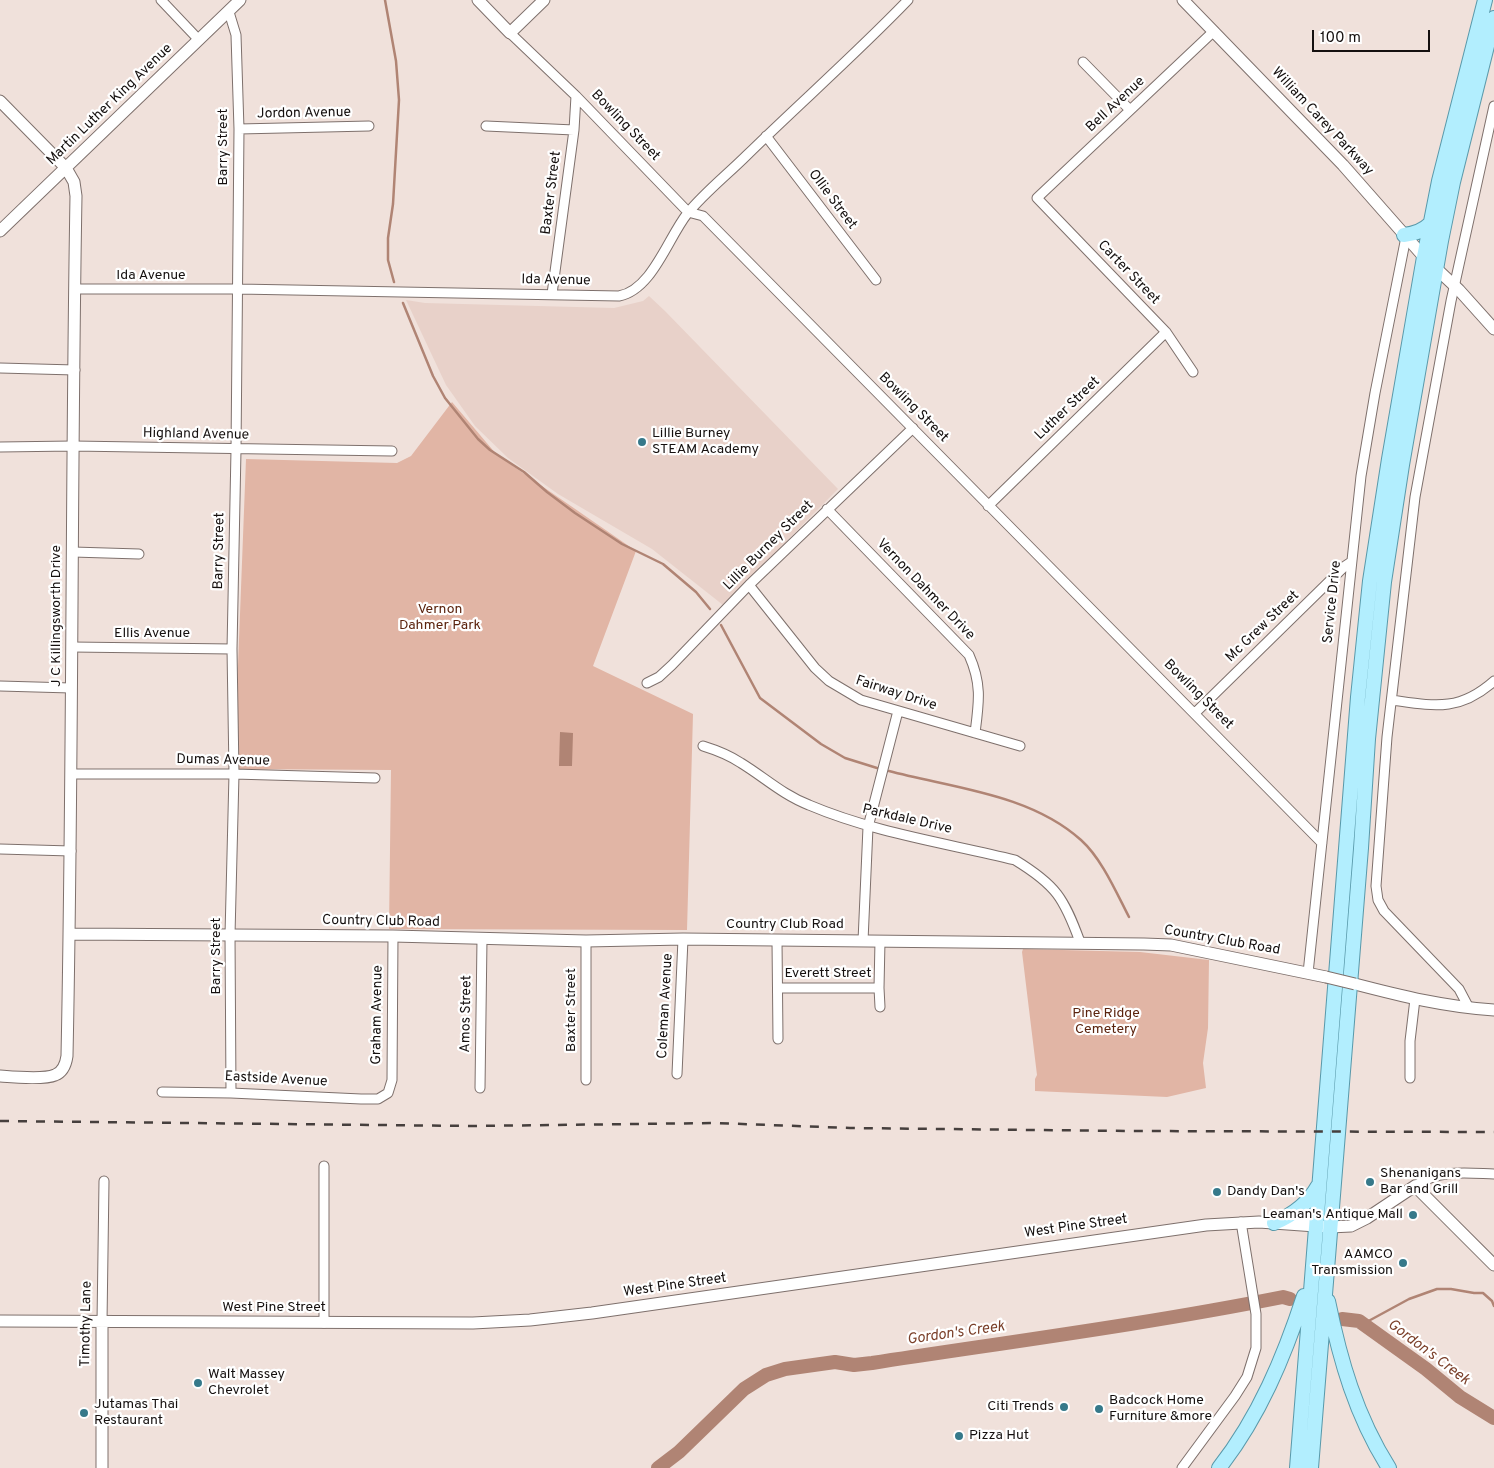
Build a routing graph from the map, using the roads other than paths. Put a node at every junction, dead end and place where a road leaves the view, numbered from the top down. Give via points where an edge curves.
1 (161, 0) edge
2 (240, 0) edge
3 (478, 0) edge
4 (544, 0) edge
5 (908, 0) edge
6 (1183, 0) edge
7 (1484, 0) edge
8 (228, 12) junction
9 (1494, 18) edge
10 (1214, 31) junction
11 (510, 33) junction
12 (199, 40) junction
13 (1083, 62) dead end
14 (576, 96) junction
15 (0, 101) edge
16 (1494, 106) edge
17 (1130, 110) junction
18 (369, 126) dead end
19 (486, 126) dead end
20 (238, 129) junction
21 (574, 130) junction
22 (766, 136) junction
23 (66, 168) junction
24 (1036, 198) joint
25 (688, 212) junction
26 (1431, 223) junction
27 (0, 231) edge
28 (1405, 236) junction
29 (1424, 257) junction
30 (1436, 268) junction
31 (876, 280) dead end
32 (1454, 286) junction
33 (75, 289) junction
34 (238, 289) junction
35 (552, 294) junction
36 (1494, 329) edge
37 (1166, 332) junction
38 (0, 368) edge
39 (74, 370) junction
40 (1193, 372) dead end
41 (913, 428) junction
42 (73, 446) junction
43 (0, 447) edge
44 (236, 450) junction
45 (392, 451) dead end
46 (988, 506) junction
47 (827, 509) junction
48 (72, 552) junction
49 (139, 554) dead end
50 (1351, 562) junction
51 (1377, 582) junction
52 (749, 585) junction
53 (1404, 585) junction
54 (72, 647) junction
55 (232, 649) junction
56 (1494, 681) edge
57 (647, 683) dead end
58 (0, 686) edge
59 (72, 688) junction
60 (1392, 700) junction
61 (898, 711) junction
62 (1195, 713) junction
63 (975, 732) junction
64 (703, 746) dead end
65 (1020, 746) dead end
66 (72, 774) junction
67 (234, 774) junction
68 (374, 778) dead end
69 (868, 827) junction
70 (1322, 844) junction
71 (0, 849) edge
72 (71, 851) junction
73 (70, 934) junction
74 (230, 935) junction
75 (393, 936) junction
76 (482, 939) junction
77 (683, 939) junction
78 (777, 940) junction
79 (863, 940) junction
80 (586, 941) junction
81 (880, 941) junction
82 (1080, 942) junction
83 (1308, 973) junction
84 (778, 988) junction
85 (879, 988) junction
86 (1415, 999) junction
87 (880, 1007) dead end
88 (1469, 1008) junction
89 (1494, 1010) edge
90 (778, 1039) dead end
91 (677, 1074) dead end
92 (0, 1076) edge
93 (1410, 1078) dead end
94 (586, 1080) dead end
95 (480, 1088) dead end
96 (162, 1092) dead end
97 (231, 1093) junction
98 (388, 1093) joint
99 (324, 1166) dead end
100 (1494, 1174) edge
101 (104, 1180) dead end
102 (1320, 1183) junction
103 (1415, 1186) junction
104 (1241, 1222) junction
105 (1274, 1223) junction
106 (1323, 1226) junction
107 (1494, 1265) edge
108 (1311, 1276) junction
109 (1324, 1284) junction
110 (0, 1321) edge
111 (102, 1322) junction
112 (324, 1324) junction
113 (102, 1468) edge
114 (1182, 1468) edge
115 (1219, 1468) edge
116 (1297, 1468) edge
117 (1311, 1468) edge
118 (1389, 1468) edge

1 - 12 street
2 - 8 street, Martin Luther King Avenue
3 - 11 street, Bowling Street
4 - 11 street
5 - 22 street, Ida Avenue via 862,48
6 - 10 street, William Carey Parkway
7 - 26 main road
8 - 12 street, Martin Luther King Avenue
8 - 20 street, Barry Street via 236,35
9 - 30 main road via 1453,182
10 - 17 street, Bell Avenue
10 - 28 street, William Carey Parkway
11 - 14 street, Bowling Street
12 - 23 street, Martin Luther King Avenue
13 - 17 street
14 - 21 street, Baxter Street
14 - 25 street, Bowling Street
15 - 23 street
16 - 32 street
17 - 24 street, Bell Avenue
18 - 20 street, Jordon Avenue
19 - 21 street
20 - 34 street, Barry Street
21 - 35 street, Baxter Street
22 - 25 street, Ida Avenue
22 - 31 street, Ollie Street
23 - 27 street, Martin Luther King Avenue
23 - 33 street, J C Killingsworth Drive via 76,190
24 - 37 street, Carter Street
25 - 35 street, Ida Avenue via 650,274 627,294
25 - 41 street, Bowling Street via 703,216
26 - 28 main road via 1416,234
26 - 29 main road
28 - 29 street, William Carey Parkway
28 - 50 street, Service Drive via 1366,440
29 - 30 street, William Carey Parkway
29 - 51 main road via 1389,459
30 - 32 street, William Carey Parkway
30 - 51 main road via 1402,465
32 - 36 street, William Carey Parkway
32 - 53 street via 1415,497
33 - 34 street, Ida Avenue
33 - 39 street, J C Killingsworth Drive
34 - 35 street, Ida Avenue
34 - 44 street, Barry Street
37 - 40 street, Carter Street
37 - 46 street, Luther Street
38 - 39 street
39 - 42 street, J C Killingsworth Drive
41 - 46 street, Bowling Street
41 - 47 street, Lillie Burney Street
42 - 43 street, Highland Avenue
42 - 44 street, Highland Avenue
42 - 48 street, J C Killingsworth Drive
44 - 45 street, Highland Avenue
44 - 55 street, Barry Street
46 - 62 street, Bowling Street
47 - 52 street, Lillie Burney Street
47 - 63 street, Vernon Dahmer Drive via 969,655 980,694
48 - 49 street
48 - 54 street, J C Killingsworth Drive
50 - 62 street, Mc Grew Street
50 - 70 street, Service Drive
51 - 53 street
51 - 102 main road via 1358,697
51 - 106 main road via 1360,857
52 - 57 street, Lillie Burney Street via 672,665
52 - 61 street, Fairway Drive via 829,681 861,700
53 - 60 street
54 - 55 street, Ellis Avenue
54 - 59 street, J C Killingsworth Drive
55 - 67 street, Barry Street
56 - 60 street via 1475,695 1448,704 1433,706
58 - 59 street
59 - 66 street, J C Killingsworth Drive
60 - 88 street via 1376,877 1378,900 1384,911 1458,989
61 - 63 street, Fairway Drive
61 - 69 street
62 - 70 street, Bowling Street
63 - 65 street, Fairway Drive
64 - 69 street, Parkdale Drive via 740,762 806,805
66 - 67 street, Dumas Avenue
66 - 72 street, J C Killingsworth Drive
67 - 68 street, Dumas Avenue
67 - 74 street, Barry Street
69 - 79 street
69 - 82 street, Parkdale Drive via 1015,860 1035,872 1062,899
70 - 83 street, Service Drive
71 - 72 street
72 - 73 street, J C Killingsworth Drive
73 - 74 street, Country Club Road
73 - 92 street, J C Killingsworth Drive via 67,1056 64,1066 49,1076
74 - 75 street, Country Club Road
74 - 97 street, Barry Street
75 - 76 street, Country Club Road
75 - 98 street, Graham Avenue via 392,1080
76 - 80 street, Country Club Road
76 - 95 street, Amos Street
77 - 78 street, Country Club Road
77 - 80 street, Country Club Road
77 - 91 street, Coleman Avenue
78 - 79 street, Country Club Road
78 - 84 street
79 - 81 street, Country Club Road
80 - 94 street, Baxter Street
81 - 82 street, Country Club Road
81 - 85 street, Everett Street
82 - 83 street, Country Club Road via 1171,946
83 - 86 street, Country Club Road, bridge
84 - 85 street, Everett Street
84 - 90 street
85 - 87 street, Everett Street
86 - 88 street, Country Club Road
86 - 93 street
88 - 89 street, Country Club Road
96 - 97 street, Eastside Avenue
97 - 98 street, Eastside Avenue via 361,1099 378,1099
99 - 112 street
100 - 103 street via 1449,1172
101 - 111 street, Timothy Lane
102 - 105 main road via 1301,1208
102 - 106 main road
103 - 106 street, West Pine Street via 1351,1226
103 - 107 street
104 - 105 street, West Pine Street
104 - 112 street, West Pine Street via 1171,1229 530,1320
104 - 114 street via 1256,1314 1256,1348 1247,1376
105 - 106 street, West Pine Street
106 - 108 main road
106 - 109 main road
108 - 115 main road via 1276,1370 1253,1416
108 - 116 main road
109 - 117 main road
109 - 118 main road via 1352,1394 1365,1426
110 - 111 street, West Pine Street
111 - 112 street, West Pine Street
111 - 113 street, Timothy Lane

